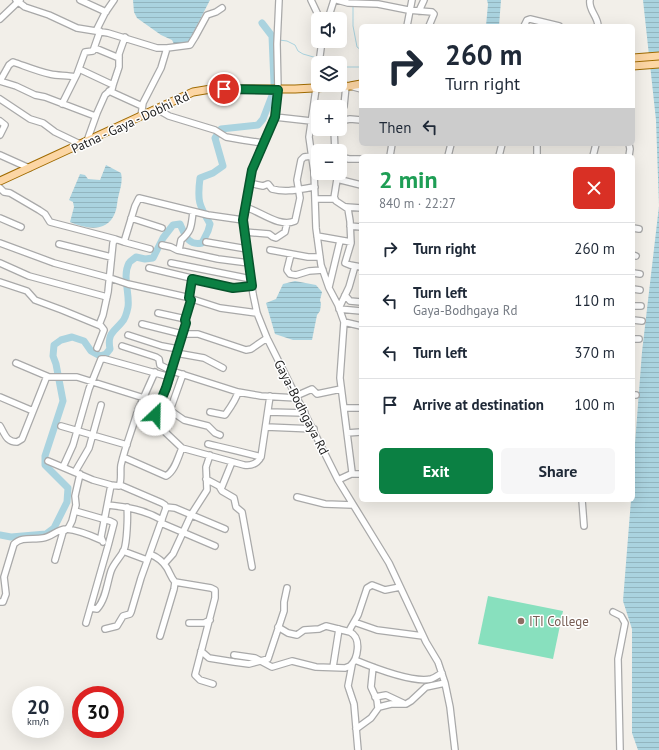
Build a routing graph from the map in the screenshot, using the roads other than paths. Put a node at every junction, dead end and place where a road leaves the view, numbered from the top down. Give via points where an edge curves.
1 (80, 0) edge
2 (114, 0) edge
3 (279, 0) edge
4 (311, 0) edge
5 (335, 0) edge
6 (412, 0) edge
7 (424, 0) edge
8 (590, 0) edge
9 (18, 1) edge
10 (386, 3) edge
11 (222, 8) dead end
12 (409, 10) junction
13 (419, 11) junction
14 (106, 12) junction
15 (317, 12) edge
16 (331, 12) edge
17 (0, 20) edge
18 (407, 24) edge
19 (430, 24) edge
20 (525, 24) edge
21 (551, 24) edge
22 (598, 24) edge
23 (98, 31) junction
24 (125, 37) junction
25 (95, 48) junction
26 (167, 48) junction
27 (659, 56) edge
28 (119, 58) junction
29 (635, 58) edge
30 (659, 64) edge
31 (635, 66) edge
32 (79, 69) junction
33 (2, 73) edge
34 (75, 77) junction
35 (0, 81) edge
36 (359, 84) edge
37 (113, 85) junction
38 (348, 86) junction
39 (311, 88) edge
40 (359, 89) edge
41 (278, 90) junction
42 (109, 91) junction
43 (0, 99) edge
44 (345, 100) edge
45 (62, 104) junction
46 (142, 106) junction
47 (157, 108) junction
48 (95, 116) junction
49 (141, 116) junction
50 (275, 117) junction
51 (311, 119) edge
52 (347, 119) edge
53 (359, 120) edge
54 (0, 121) edge
55 (311, 130) edge
56 (0, 135) edge
57 (84, 143) junction
58 (263, 143) junction
59 (0, 154) edge
60 (311, 156) joint
61 (347, 158) edge
62 (359, 159) edge
63 (29, 168) junction
64 (315, 180) edge
65 (337, 180) edge
66 (347, 180) edge
67 (0, 181) edge
68 (249, 183) junction
69 (359, 184) edge
70 (315, 187) junction
71 (0, 188) edge
72 (299, 190) junction
73 (315, 199) junction
74 (335, 199) junction
75 (245, 207) junction
76 (347, 207) junction
77 (359, 208) edge
78 (193, 212) junction
79 (0, 218) edge
80 (131, 218) junction
81 (243, 220) junction
82 (287, 223) junction
83 (350, 226) junction
84 (21, 227) dead end
85 (359, 227) edge
86 (162, 228) dead end
87 (244, 232) junction
88 (317, 236) junction
89 (115, 239) junction
90 (340, 241) junction
91 (124, 242) junction
92 (206, 242) dead end
93 (351, 242) junction
94 (0, 243) edge
95 (59, 244) dead end
96 (162, 245) dead end
97 (150, 249) dead end
98 (247, 249) junction
99 (179, 250) junction
100 (270, 250) dead end
101 (290, 254) junction
102 (111, 256) junction
103 (320, 256) junction
104 (0, 263) edge
105 (171, 263) dead end
106 (249, 263) junction
107 (358, 267) edge
108 (149, 268) dead end
109 (323, 270) junction
110 (635, 273) edge
111 (640, 274) dead end
112 (110, 278) junction
113 (192, 279) junction
114 (251, 279) junction
115 (0, 282) edge
116 (252, 286) junction
117 (329, 288) junction
118 (635, 289) edge
119 (640, 290) dead end
120 (345, 295) junction
121 (107, 298) junction
122 (190, 299) junction
123 (359, 302) edge
124 (635, 306) edge
125 (641, 306) dead end
126 (339, 308) junction
127 (359, 311) edge
128 (158, 313) dead end
129 (257, 314) junction
130 (185, 320) junction
131 (635, 320) edge
132 (642, 321) dead end
133 (344, 322) junction
134 (142, 324) dead end
135 (99, 326) junction
136 (359, 326) edge
137 (182, 334) junction
138 (128, 335) dead end
139 (267, 338) junction
140 (122, 346) dead end
141 (96, 348) dead end
142 (177, 350) junction
143 (16, 364) dead end
144 (223, 368) dead end
145 (172, 371) junction
146 (155, 372) junction
147 (183, 374) junction
148 (47, 376) junction
149 (170, 377) junction
150 (92, 382) junction
151 (341, 389) junction
152 (238, 392) junction
153 (270, 396) junction
154 (0, 397) edge
155 (297, 397) junction
156 (144, 398) junction
157 (160, 403) junction
158 (102, 405) dead end
159 (344, 408) junction
160 (359, 408) edge
161 (33, 411) junction
162 (171, 411) junction
163 (210, 412) dead end
164 (268, 412) junction
165 (137, 413) junction
166 (306, 413) junction
167 (152, 423) junction
168 (0, 426) edge
169 (61, 426) dead end
170 (266, 427) junction
171 (164, 430) junction
172 (314, 430) junction
173 (78, 431) junction
174 (359, 432) edge
175 (347, 433) junction
176 (220, 435) dead end
177 (93, 436) junction
178 (208, 444) dead end
179 (127, 445) junction
180 (182, 448) junction
181 (210, 455) junction
182 (124, 457) junction
183 (261, 457) junction
184 (48, 461) dead end
185 (232, 462) junction
186 (63, 467) junction
187 (78, 473) junction
188 (351, 474) junction
189 (359, 474) edge
190 (206, 479) junction
191 (338, 480) junction
192 (111, 485) junction
193 (120, 485) junction
194 (221, 489) junction
195 (297, 497) dead end
196 (582, 502) edge
197 (108, 504) junction
198 (353, 506) junction
199 (127, 507) junction
200 (166, 507) junction
201 (75, 511) junction
202 (191, 515) junction
203 (105, 519) junction
204 (162, 521) junction
205 (584, 526) dead end
206 (66, 529) junction
207 (225, 529) dead end
208 (182, 532) junction
209 (101, 540) junction
210 (108, 546) junction
211 (215, 546) dead end
212 (123, 551) junction
213 (150, 554) junction
214 (56, 560) dead end
215 (147, 560) junction
216 (164, 564) junction
217 (252, 567) dead end
218 (175, 582) junction
219 (400, 587) junction
220 (287, 588) dead end
221 (0, 602) edge
222 (91, 608) junction
223 (613, 612) dead end
224 (210, 620) junction
225 (354, 622) junction
226 (86, 623) dead end
227 (189, 623) dead end
228 (278, 627) junction
229 (105, 629) dead end
230 (339, 629) junction
231 (350, 632) junction
232 (160, 636) dead end
233 (423, 636) junction
234 (201, 651) junction
235 (234, 655) dead end
236 (261, 661) junction
237 (354, 662) junction
238 (332, 667) junction
239 (373, 667) junction
240 (442, 673) junction
241 (445, 683) junction
242 (213, 684) dead end
243 (375, 697) junction
244 (406, 704) junction
245 (378, 708) junction
246 (356, 729) junction
247 (358, 750) edge
248 (455, 750) edge
249 (620, 750) edge

1 - 14 street
2 - 14 street
3 - 41 street, Gaya-Bodhgaya Rd
4 - 15 street
5 - 10 street
5 - 16 street
6 - 12 street
7 - 13 street
8 - 22 street via 589,5
9 - 17 street
9 - 23 street via 25,7 77,28
10 - 12 street
11 - 26 street via 207,15 190,45
12 - 13 street
12 - 18 street
13 - 19 street via 434,13
14 - 23 street
20 - 21 street via 530,19
23 - 24 street
23 - 25 street
24 - 26 street
24 - 28 street
25 - 28 street
25 - 32 street via 94,51 85,52
26 - 46 street via 161,68
27 - 29 main road
28 - 37 street
30 - 31 main road
32 - 34 street
32 - 37 street
33 - 34 street via 13,62 36,71
33 - 35 street
34 - 45 street
35 - 45 street
36 - 38 main road, Patna - Gaya - Dobhi Rd
37 - 42 street
38 - 40 street
38 - 44 street
39 - 41 main road, Patna - Gaya - Dobhi Rd
41 - 47 main road, Patna - Gaya - Dobhi Rd via 202,90 184,95
41 - 50 street, Gaya-Bodhgaya Rd
42 - 46 street
42 - 48 street
43 - 57 street via 54,132
45 - 48 street
46 - 49 street
47 - 49 main road, Patna - Gaya - Dobhi Rd
47 - 58 street via 169,116 239,140
48 - 57 street
49 - 57 main road, Patna - Gaya - Dobhi Rd
50 - 51 street
50 - 58 street, Gaya-Bodhgaya Rd
52 - 53 street
54 - 56 street via 5,125
55 - 60 street
57 - 63 main road, Patna - Gaya - Dobhi Rd
58 - 68 street, Gaya-Bodhgaya Rd
59 - 63 street
60 - 72 street via 301,160 297,180
61 - 62 street
63 - 67 main road, Patna - Gaya - Dobhi Rd
64 - 70 street
65 - 74 street
66 - 69 street
68 - 72 street via 263,186 268,184 272,189 278,190
68 - 75 street, Gaya-Bodhgaya Rd
70 - 72 street
70 - 73 street
71 - 89 street via 45,214 50,222
72 - 82 street via 295,222
73 - 74 street
73 - 88 street
74 - 76 street
75 - 81 street, Gaya-Bodhgaya Rd
75 - 82 street via 275,221
76 - 77 street
76 - 83 street
78 - 80 street via 140,198
78 - 81 street
78 - 99 street via 191,226 181,240
79 - 84 street
80 - 86 street
80 - 91 street
81 - 87 street, Gaya-Bodhgaya Rd
82 - 87 street via 285,232 276,238 269,234
83 - 85 street
83 - 93 street
87 - 98 street, Gaya-Bodhgaya Rd
88 - 90 street
88 - 103 street
89 - 91 street
89 - 102 street via 111,247
90 - 93 street
90 - 117 street
91 - 97 street
92 - 98 street
93 - 107 street via 345,263
94 - 112 street via 54,263
95 - 102 street
96 - 99 street
98 - 106 street, Gaya-Bodhgaya Rd
99 - 106 street
100 - 101 street
101 - 103 street
101 - 109 street via 287,270 290,274
102 - 112 street
103 - 109 street
104 - 121 street via 29,276
105 - 114 street
106 - 114 street, Gaya-Bodhgaya Rd
107 - 120 street
108 - 113 street
109 - 117 street
110 - 111 street
112 - 121 street
112 - 122 street
113 - 116 street via 233,288
113 - 122 street
114 - 116 street, Gaya-Bodhgaya Rd
115 - 135 street via 27,291 35,300
116 - 129 street, Gaya-Bodhgaya Rd
117 - 126 street
118 - 119 street
120 - 123 street via 350,301
120 - 126 street
121 - 135 street
122 - 129 street via 220,308
122 - 130 street
124 - 125 street
126 - 127 street
126 - 133 street
128 - 130 street
129 - 139 street, Gaya-Bodhgaya Rd
130 - 137 street
131 - 132 street
133 - 136 street
133 - 151 street
134 - 137 street
135 - 141 street via 104,330
137 - 139 street via 198,334 246,350
137 - 142 street
138 - 142 street
139 - 155 street, Gaya-Bodhgaya Rd
140 - 145 street via 156,357 160,365
142 - 144 street via 204,358
142 - 145 street
143 - 148 street
145 - 147 street
145 - 149 street
146 - 149 street
146 - 150 street via 103,359
146 - 156 street
147 - 152 street
147 - 162 street
148 - 150 street via 77,377
148 - 161 street
149 - 157 street
150 - 156 street
150 - 173 street
151 - 155 street via 317,394 312,389
151 - 159 street
152 - 153 street
152 - 163 street via 236,400 225,415
153 - 155 street
153 - 164 street
154 - 161 street
155 - 166 street, Gaya-Bodhgaya Rd
156 - 157 street
156 - 165 street
157 - 167 street
158 - 177 street
159 - 160 street
159 - 175 street
161 - 168 street via 19,442 9,440
162 - 171 street
162 - 176 street via 184,420 208,426
164 - 166 street
164 - 170 street
165 - 167 street
165 - 179 street
166 - 172 street, Gaya-Bodhgaya Rd
167 - 171 street
169 - 173 street
170 - 172 street
170 - 183 street
171 - 180 street
172 - 191 street, Gaya-Bodhgaya Rd
173 - 177 street
173 - 186 street
174 - 175 street
175 - 188 street
177 - 179 street
177 - 187 street
178 - 183 street
179 - 182 street
180 - 181 street
180 - 182 street via 173,469 166,476
181 - 185 street
181 - 190 street
182 - 193 street
183 - 185 street via 257,463 250,465
184 - 186 street
185 - 194 street
186 - 187 street
187 - 192 street
187 - 201 street
188 - 189 street
188 - 191 street
190 - 194 street
190 - 202 street via 207,490
191 - 198 street, Gaya-Bodhgaya Rd
192 - 193 street
192 - 197 street
193 - 200 street
194 - 217 street via 234,498 236,507 243,514
195 - 198 street via 325,504
196 - 205 street
197 - 199 street
197 - 203 street
198 - 219 street, Gaya-Bodhgaya Rd via 385,557
199 - 204 street via 145,511
199 - 212 street
200 - 202 street
200 - 204 street
201 - 203 street
201 - 206 street via 71,525
202 - 207 street
202 - 208 street
203 - 209 street
203 - 210 street via 114,523
204 - 208 street
204 - 213 street
206 - 209 street
206 - 214 street
206 - 221 street via 45,538 15,542 4,577 5,598
208 - 211 street
208 - 216 street via 173,554
209 - 210 street
210 - 222 street
212 - 215 street
212 - 222 street via 112,569 104,598 97,608
213 - 215 street
213 - 216 street
215 - 229 street via 130,614 123,616 117,626
216 - 218 street
218 - 224 street via 216,590
218 - 232 street
219 - 225 street via 388,590 372,585 367,588
219 - 233 street, Gaya-Bodhgaya Rd
220 - 228 street via 284,611
222 - 226 street
223 - 249 street via 621,616 625,623 618,659
224 - 227 street via 204,624
224 - 234 street
225 - 231 street
225 - 233 street via 377,630
228 - 230 street via 297,635 304,630 326,626
228 - 236 street via 269,658
230 - 231 street
230 - 238 street
231 - 237 street via 357,640
233 - 240 street, Gaya-Bodhgaya Rd
234 - 236 street via 208,658 215,660 244,664
234 - 242 street via 196,677
235 - 236 street
236 - 238 street via 272,667 292,661 316,667
237 - 238 street via 345,668
237 - 239 street
237 - 246 street via 348,686 354,704
239 - 240 street via 422,680
239 - 243 street via 371,690
240 - 241 street, Gaya-Bodhgaya Rd
241 - 244 street via 426,687
241 - 248 street, Gaya-Bodhgaya Rd
243 - 244 street via 386,695
243 - 245 street
244 - 245 street via 391,704
245 - 246 street via 371,718
246 - 247 street

